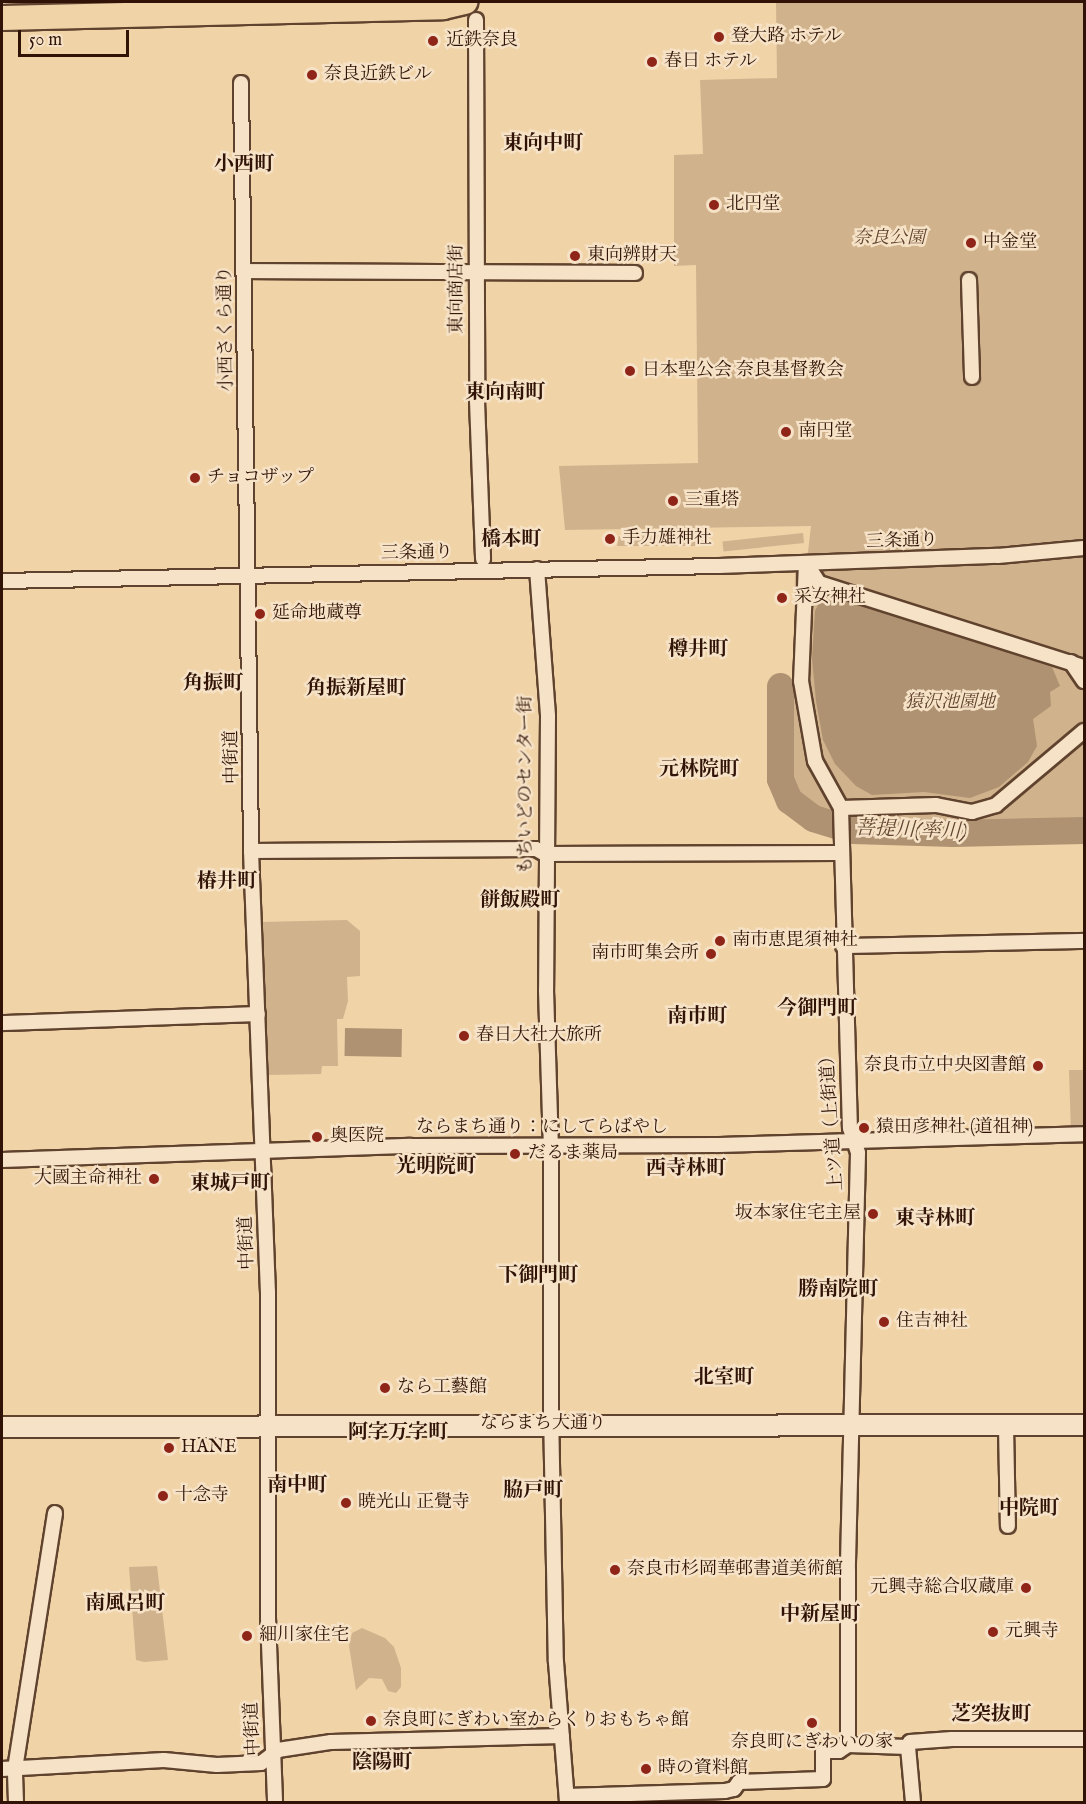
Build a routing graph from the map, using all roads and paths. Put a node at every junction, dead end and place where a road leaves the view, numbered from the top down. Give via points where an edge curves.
1 (245, 6) edge
2 (471, 10) edge
3 (2, 18) edge
4 (241, 83) dead end
5 (244, 271) junction
6 (476, 272) junction
7 (635, 273) dead end
8 (969, 280) dead end
9 (972, 377) dead end
10 (1084, 548) edge
11 (483, 559) dead end
12 (806, 562) junction
13 (537, 569) junction
14 (249, 575) junction
15 (2, 580) edge
16 (1084, 658) edge
17 (1070, 662) junction
18 (1084, 668) edge
19 (1084, 681) edge
20 (1084, 731) edge
21 (841, 810) junction
22 (252, 850) junction
23 (840, 853) junction
24 (545, 854) junction
25 (1084, 941) edge
26 (843, 946) junction
27 (258, 1014) junction
28 (2, 1023) edge
29 (1084, 1134) edge
30 (854, 1141) junction
31 (551, 1145) junction
32 (262, 1152) junction
33 (2, 1160) edge
34 (270, 1424) junction
35 (551, 1424) junction
36 (1084, 1425) edge
37 (852, 1426) junction
38 (1006, 1426) junction
39 (2, 1427) edge
40 (55, 1513) dead end
41 (1008, 1526) dead end
42 (562, 1736) junction
43 (1084, 1739) edge
44 (848, 1745) junction
45 (908, 1747) junction
46 (273, 1754) junction
47 (8, 1769) edge
48 (567, 1799) edge
49 (16, 1803) edge
50 (275, 1803) edge
51 (913, 1803) edge

1 - 2 highway
1 - 3 highway
2 - 6 street, 東向商店街
4 - 5 street, 小西さくら通り
5 - 6 street
5 - 14 street, 小西さくら通り
6 - 7 street
6 - 11 street, 東向商店街
8 - 9 street
10 - 12 street, 三条通り via 998,556
12 - 13 street, 三条通り
12 - 17 street via 819,583
12 - 21 street via 801,681 807,729 821,775
13 - 14 street, 三条通り
13 - 24 street, もちいどのセンター街 via 548,716
14 - 15 street, 三条通り
14 - 22 street, 中街道
16 - 17 street
17 - 18 street
17 - 19 street
20 - 21 street via 996,805 972,812 936,805
21 - 23 street, 上ツ道（上街道）
22 - 24 street via 536,849
22 - 27 street, 中街道
23 - 24 street
23 - 26 street, 上ツ道（上街道）
24 - 31 street, もちいどのセンター街
25 - 26 street
26 - 30 street, 上ツ道（上街道） via 850,1128
27 - 28 street
27 - 32 street, 中街道
29 - 30 street, ならまち通り：にしてらばやし
30 - 31 street, ならまち通り：にしてらばやし
30 - 37 street, 上ツ道（上街道） via 858,1153
31 - 32 street, ならまち通り：にしてらばやし
31 - 35 street, もちいどのセンター街
32 - 33 street, ならまち通り：にしてらばやし
32 - 34 street, 中街道
34 - 35 street, ならまち大通り
34 - 39 street, ならまち大通り
34 - 46 street, 中街道 via 267,1618
35 - 37 street, ならまち大通り
35 - 42 street, もちいどのセンター街 via 556,1662
36 - 38 street, ならまち大通り
37 - 38 street, ならまち大通り
37 - 44 street, 上ツ道（上街道）
38 - 41 street
40 - 47 street
42 - 46 street via 331,1742
42 - 48 street, もちいどのセンター街
43 - 45 street via 952,1739 910,1742
44 - 45 street
44 - 48 street via 839,1751 823,1751 823,1779 739,1782 734,1789 725,1791
45 - 51 street
46 - 47 street via 261,1763 218,1765 164,1760
46 - 50 street, 中街道
47 - 49 street

